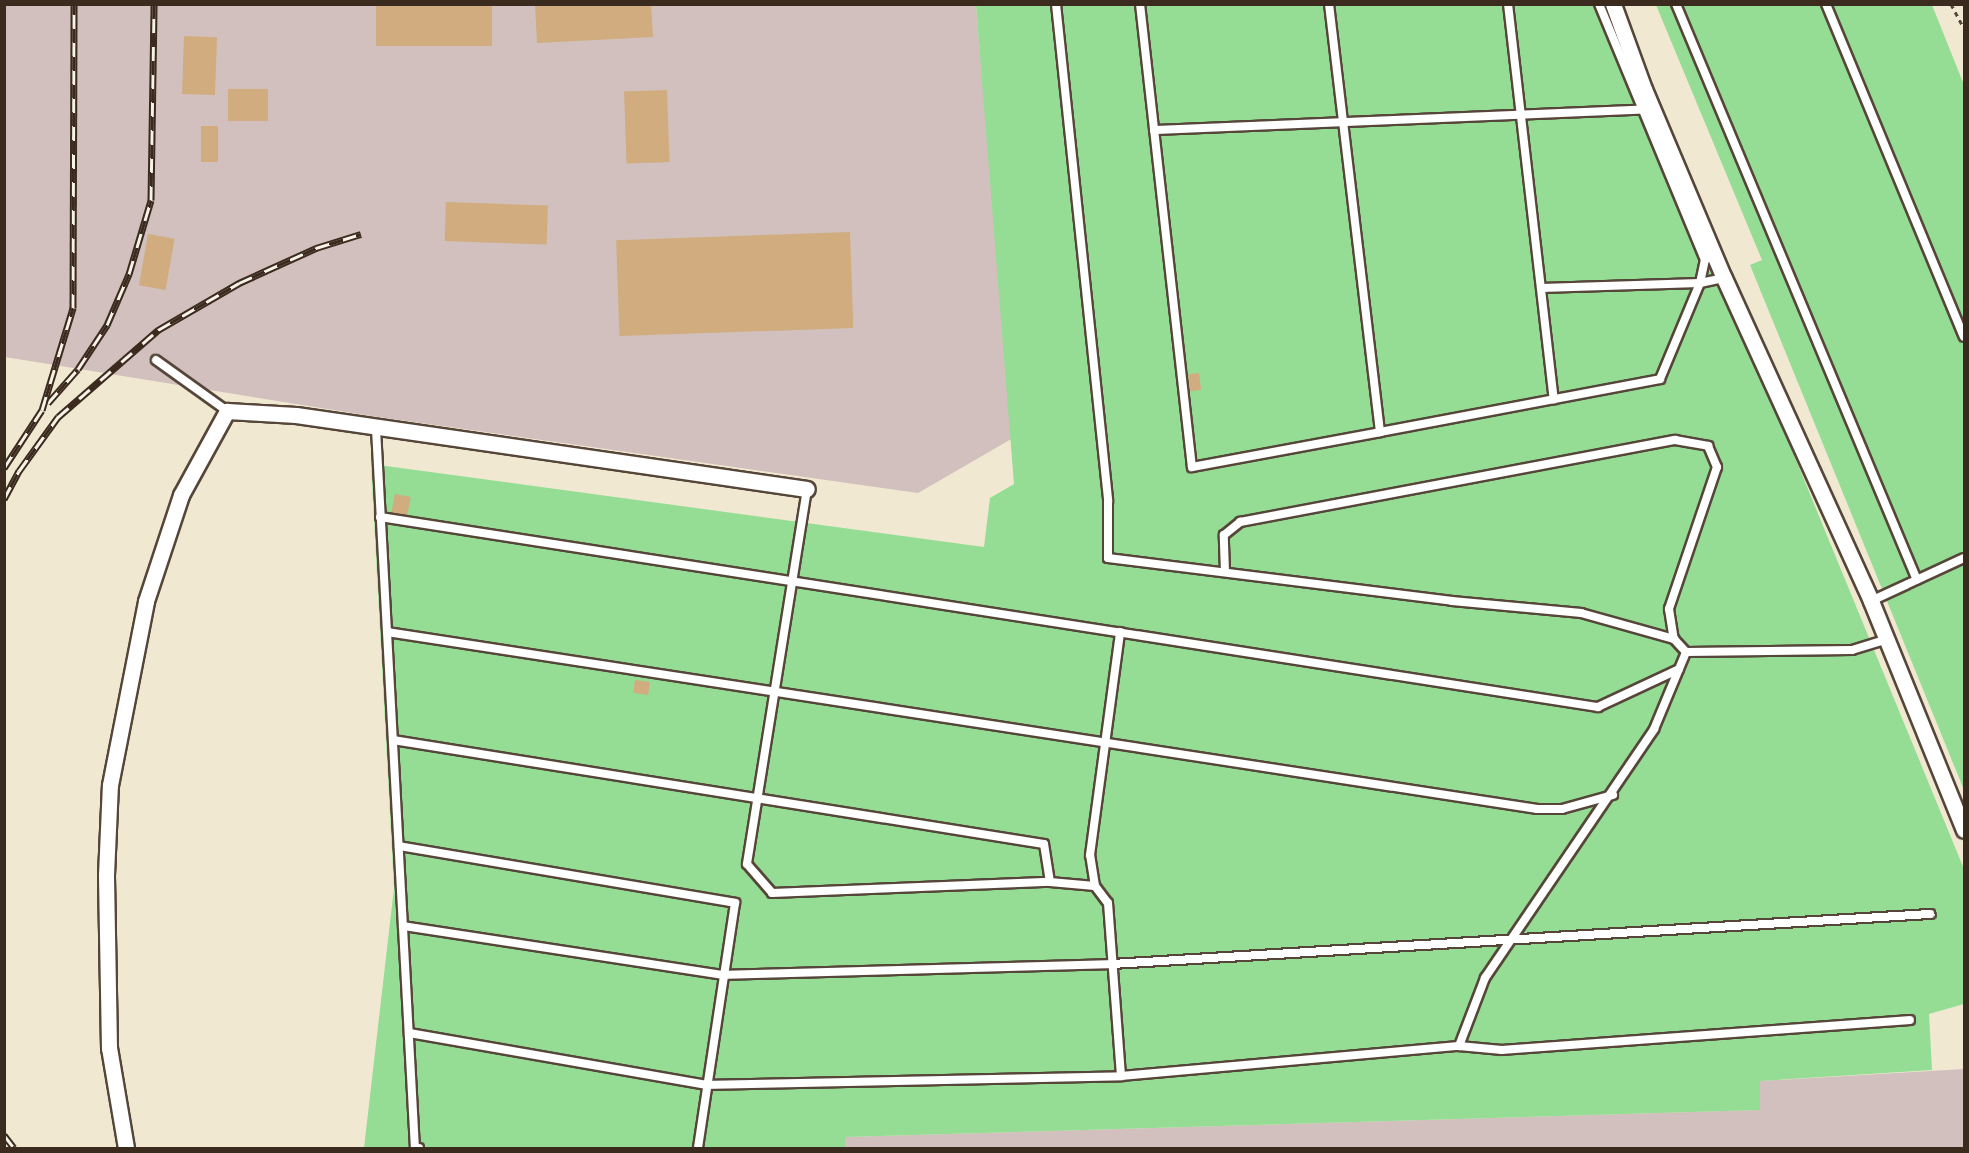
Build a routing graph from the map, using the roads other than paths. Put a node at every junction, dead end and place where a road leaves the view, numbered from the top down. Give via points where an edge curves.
1 (1056, 4) edge
2 (1140, 4) edge
3 (1329, 4) edge
4 (1508, 4) edge
5 (1599, 4) edge
6 (1613, 4) edge
7 (1676, 4) edge
8 (1827, 4) edge
9 (1640, 110) junction
10 (1522, 115) junction
11 (1341, 121) junction
12 (1154, 130) junction
13 (1724, 278) junction
14 (1700, 283) junction
15 (1541, 288) junction
16 (1965, 337) edge
17 (156, 360) dead end
18 (1554, 399) junction
19 (227, 411) junction
20 (376, 429) junction
21 (1380, 432) junction
22 (807, 489) joint
23 (380, 517) junction
24 (1965, 558) edge
25 (1226, 572) junction
26 (793, 580) junction
27 (1917, 580) junction
28 (1871, 601) junction
29 (387, 632) junction
30 (1120, 632) junction
31 (1674, 639) junction
32 (1887, 639) junction
33 (1686, 652) junction
34 (1679, 669) junction
35 (775, 690) junction
36 (393, 740) junction
37 (1105, 741) junction
38 (1612, 795) junction
39 (757, 801) junction
40 (1965, 830) edge
41 (399, 846) junction
42 (1050, 882) junction
43 (1095, 886) junction
44 (1930, 914) dead end
45 (403, 926) junction
46 (1508, 941) junction
47 (1112, 964) junction
48 (723, 975) junction
49 (1910, 1020) dead end
50 (409, 1033) junction
51 (1459, 1046) junction
52 (1121, 1076) junction
53 (707, 1085) junction
54 (126, 1149) edge
55 (419, 1149) edge
56 (698, 1149) edge

1 - 25 lane via 1108,501 1108,558
2 - 12 lane
3 - 11 lane
4 - 10 lane
5 - 9 lane
6 - 13 street via 1644,89
7 - 27 lane
8 - 16 lane
9 - 10 lane
9 - 14 lane via 1705,260
10 - 11 lane
10 - 15 lane
11 - 12 lane
11 - 21 lane
12 - 21 lane via 1192,467
13 - 14 lane
13 - 28 street
14 - 15 lane
14 - 18 lane via 1660,379
15 - 18 lane
17 - 19 lane
18 - 21 lane
19 - 20 street via 296,415
19 - 54 street via 181,495 146,601 110,786 106,875 109,1048
20 - 22 street
20 - 23 lane
22 - 26 lane
23 - 26 lane
23 - 29 lane
24 - 27 lane
25 - 31 lane via 1581,613
25 - 31 lane via 1224,535 1240,522 1675,440 1708,446 1717,467 1669,609
26 - 30 lane
26 - 35 lane
27 - 28 lane
28 - 32 street
29 - 35 lane
29 - 36 lane
30 - 34 lane via 1598,707
30 - 37 lane
31 - 33 lane
32 - 33 lane via 1852,650
32 - 40 street
33 - 34 lane
34 - 38 lane via 1654,729
35 - 37 lane
35 - 39 lane
36 - 39 lane
36 - 41 lane
37 - 38 lane via 1537,809 1562,809
37 - 43 lane via 1090,855
38 - 46 lane
39 - 42 lane via 1044,844
39 - 42 lane via 747,864 772,893
41 - 45 lane
41 - 48 lane via 735,903
42 - 43 lane
43 - 47 lane via 1108,903
44 - 46 lane
45 - 48 lane
45 - 50 lane
46 - 47 lane
46 - 51 lane via 1485,978
47 - 48 lane
47 - 52 lane
48 - 53 lane
49 - 51 lane via 1502,1050
50 - 53 lane
50 - 55 lane via 415,1148
51 - 52 lane
52 - 53 lane
53 - 56 lane

